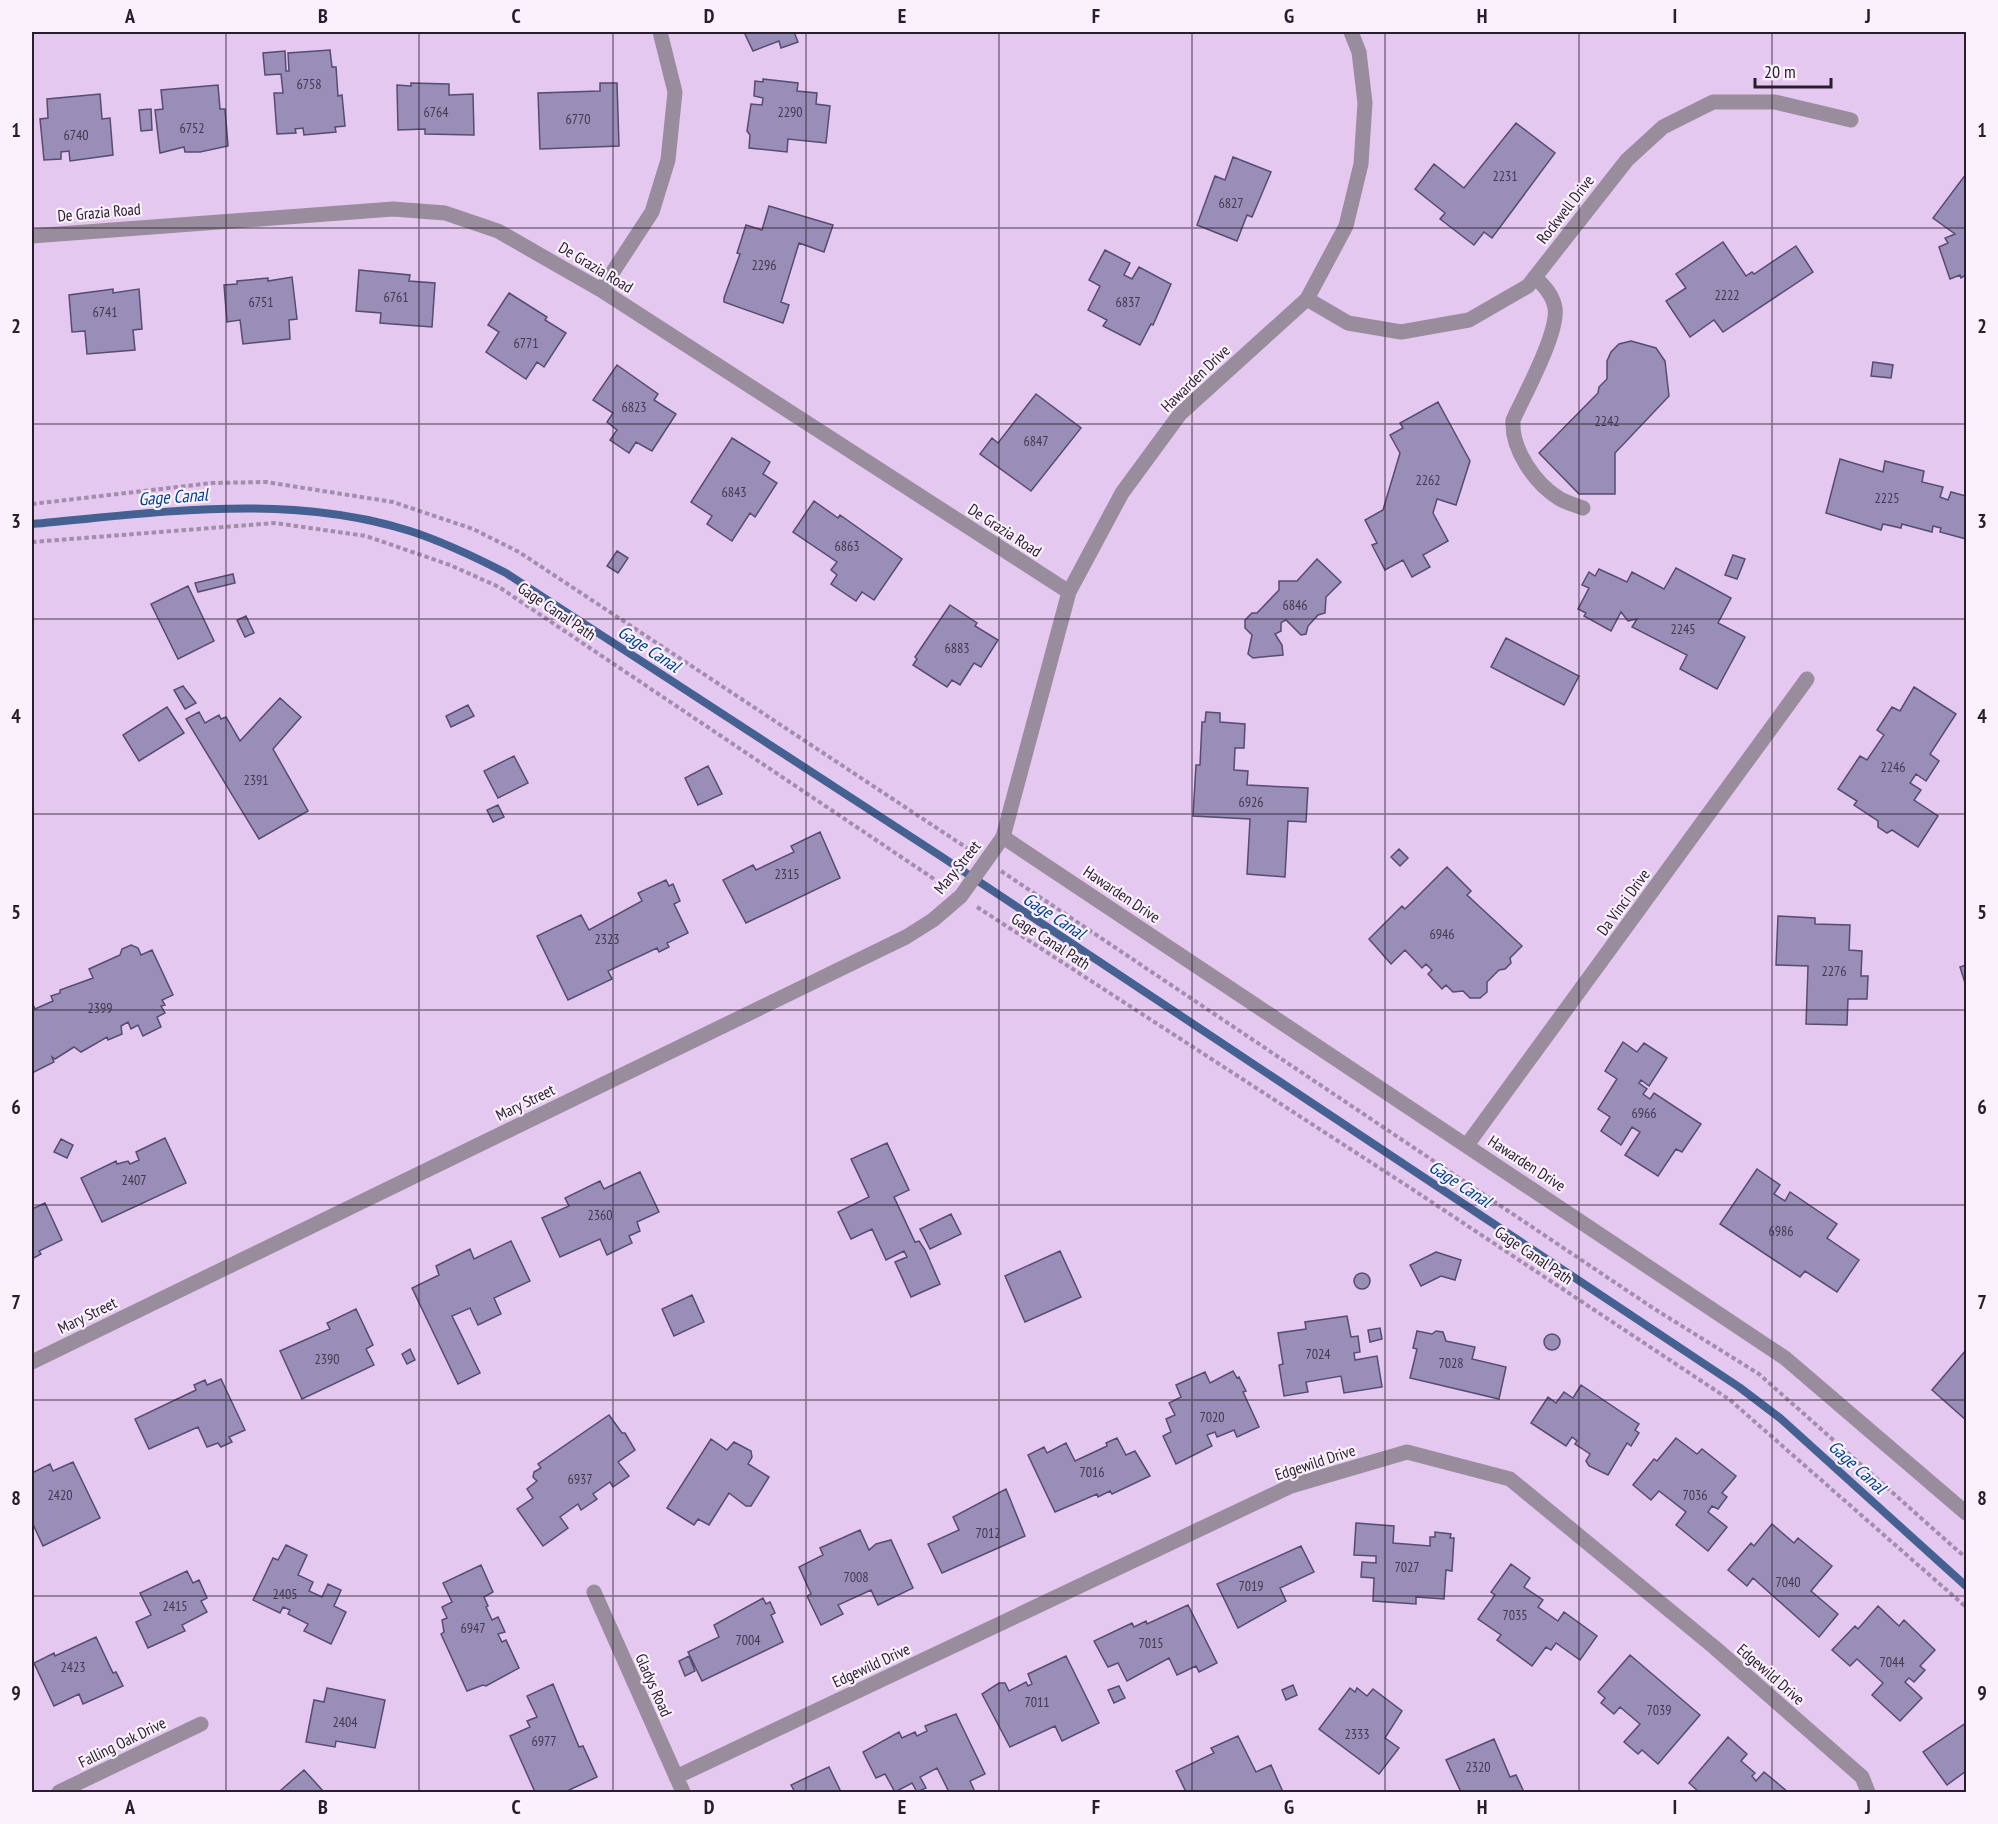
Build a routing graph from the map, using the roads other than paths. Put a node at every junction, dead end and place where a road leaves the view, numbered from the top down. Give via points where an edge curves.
1 (660, 32) edge
2 (1351, 32) edge
3 (1851, 120) dead end
4 (32, 236) edge
5 (1535, 277) junction
6 (601, 290) junction
7 (1307, 299) junction
8 (1583, 508) dead end
9 (1069, 592) junction
10 (1807, 679) dead end
11 (1003, 837) junction
12 (1467, 1145) junction
13 (32, 1362) edge
14 (1966, 1513) edge
15 (594, 1592) dead end
16 (201, 1724) dead end
17 (676, 1777) junction
18 (58, 1792) edge
19 (683, 1792) edge
20 (1868, 1792) edge

1 - 6 street via 675,92 668,160 652,212
2 - 7 street, Hawarden Drive via 1359,52 1365,103 1361,164 1346,226
3 - 5 street, Rockwell Drive via 1775,102 1713,102 1663,127 1627,160
4 - 6 street, De Grazia Road via 393,209 445,213 498,231
5 - 7 street, Rockwell Drive via 1528,286 1469,320 1401,332 1348,323
5 - 8 street via 1551,296 1555,326 1513,420 1512,434 1517,449 1539,481 1560,499
6 - 9 street, De Grazia Road
7 - 9 street, Hawarden Drive via 1180,414 1122,494
9 - 11 street, Hawarden Drive
10 - 12 street, Da Vinci Drive
11 - 12 street, Hawarden Drive
11 - 13 street, Mary Street via 961,896 906,938
12 - 14 street, Hawarden Drive via 1785,1358
15 - 17 street, Gladys Road
16 - 18 street, Falling Oak Drive
17 - 19 street, Gladys Road
17 - 20 street, Edgewild Drive via 1292,1486 1407,1452 1510,1479 1845,1761 1862,1777

